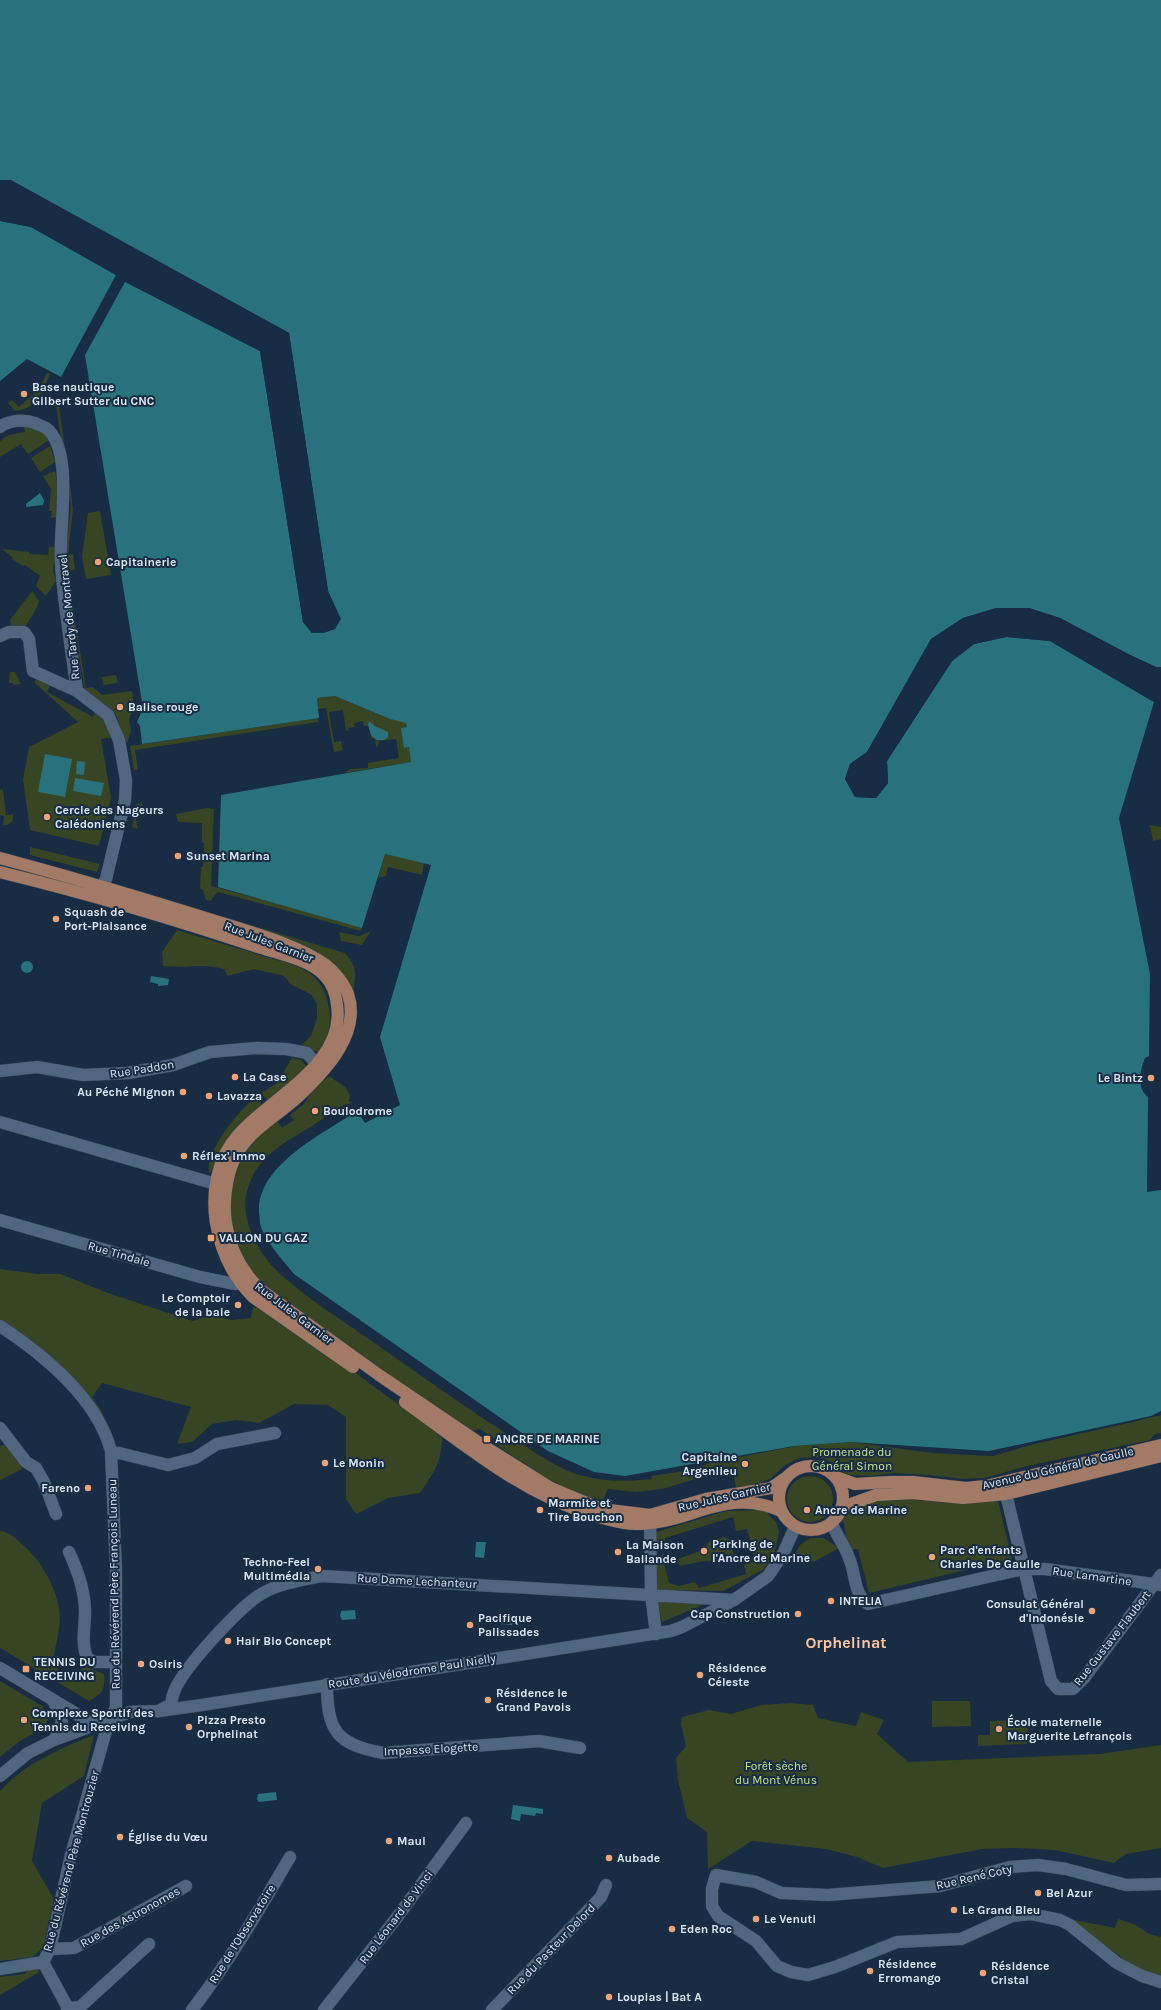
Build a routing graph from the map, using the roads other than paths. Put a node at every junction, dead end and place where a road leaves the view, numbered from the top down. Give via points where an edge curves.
1 (0, 427) edge
2 (0, 636) edge
3 (77, 691) junction
4 (0, 858) edge
5 (0, 863) edge
6 (0, 872) edge
7 (52, 872) junction
8 (39, 882) junction
9 (103, 886) junction
10 (147, 912) junction
11 (319, 1067) junction
12 (0, 1071) edge
13 (0, 1122) edge
14 (234, 1160) junction
15 (216, 1184) junction
16 (224, 1214) junction
17 (0, 1220) edge
18 (233, 1250) junction
19 (239, 1282) junction
20 (273, 1299) junction
21 (0, 1326) edge
22 (0, 1428) edge
23 (275, 1434) dead end
24 (1161, 1445) edge
25 (111, 1451) junction
26 (1161, 1456) edge
27 (787, 1477) junction
28 (836, 1477) junction
29 (534, 1491) junction
30 (564, 1493) junction
31 (1006, 1494) junction
32 (843, 1507) junction
33 (781, 1511) junction
34 (56, 1514) dead end
35 (637, 1515) junction
36 (604, 1519) junction
37 (650, 1519) junction
38 (832, 1524) junction
39 (796, 1527) junction
40 (69, 1552) dead end
41 (1023, 1569) junction
42 (1159, 1581) edge
43 (651, 1594) junction
44 (734, 1600) junction
45 (656, 1634) junction
46 (116, 1662) junction
47 (0, 1668) edge
48 (327, 1684) junction
49 (50, 1696) junction
50 (159, 1711) junction
51 (111, 1719) junction
52 (95, 1725) junction
53 (54, 1740) junction
54 (580, 1748) dead end
55 (0, 1776) edge
56 (466, 1822) dead end
57 (290, 1856) dead end
58 (1161, 1884) edge
59 (606, 1885) dead end
60 (186, 1886) dead end
61 (149, 1944) dead end
62 (50, 1949) junction
63 (43, 1962) junction
64 (0, 1969) edge
65 (1161, 1982) edge
66 (68, 2009) edge
67 (192, 2010) edge
68 (324, 2010) edge
69 (492, 2010) edge

1 - 3 street, Rue Tardy de Montravel via 29,420 46,428 55,440 60,456 64,490 60,562
2 - 3 street via 9,632 24,632 29,639 33,671
3 - 9 street, Rue Tardy de Montravel via 108,715 119,740 126,780 125,800 117,838
4 - 7 main road, Rue Jules Garnier
5 - 7 street via 38,874
6 - 8 main road, Rue Jules Garnier
7 - 9 main road, Rue Jules Garnier
8 - 9 street via 50,880 95,891
8 - 10 main road, Rue Jules Garnier
9 - 10 street via 106,894 143,906
9 - 11 main road, Rue Jules Garnier via 239,929 306,953 327,966 348,993 350,1024 343,1044
10 - 11 main road, Rue Jules Garnier via 307,964 324,975 333,988 341,1030 333,1048
11 - 12 street, Rue Paddon via 307,1053 256,1048 210,1052 173,1065 128,1073 83,1076 37,1067
11 - 14 main road, Rue Jules Garnier via 297,1097 256,1130
11 - 15 main road, Rue Jules Garnier via 238,1135 223,1158
13 - 15 street
14 - 15 street via 225,1167 220,1183
14 - 16 main road, Rue Jules Garnier via 227,1186
15 - 16 street via 220,1187 219,1209
15 - 19 main road, Rue Jules Garnier via 214,1210 219,1239
16 - 18 main road, Rue Jules Garnier via 228,1240
17 - 19 street, Rue Tindale via 200,1277 234,1284
18 - 19 street via 232,1261 241,1277
18 - 20 main road, Rue Jules Garnier via 246,1276
19 - 20 street via 246,1282 266,1299
19 - 29 main road, Rue Jules Garnier via 252,1296 492,1465
20 - 30 main road, Rue Jules Garnier via 484,1446 551,1488
21 - 25 street, Rue du Révérend Père François Luneau via 46,1359 70,1382 108,1438
22 - 34 street via 26,1462 36,1468
23 - 25 street via 217,1444 195,1458 168,1465
24 - 28 main road, Avenue du Général de Gaulle via 980,1487 966,1488 913,1482 855,1484
25 - 46 street, Rue du Révérend Père François Luneau via 116,1571
26 - 31 main road, Avenue du Général de Gaulle
27 - 28 main road via 794,1471 811,1466 829,1471
27 - 33 main road via 779,1493
27 - 37 main road, Rue Jules Garnier via 771,1488 706,1499
28 - 32 main road via 842,1486
29 - 30 main road via 542,1488 554,1495
29 - 36 main road, Rue Jules Garnier via 566,1507
30 - 35 main road, Rue Jules Garnier via 609,1510
31 - 32 main road, Avenue du Général de Gaulle via 963,1498 912,1493 876,1495
31 - 41 street
32 - 38 main road
33 - 37 main road, Rue Jules Garnier via 746,1501 712,1506 684,1516
33 - 39 main road
35 - 36 main road via 626,1517 606,1514
35 - 37 main road, Rue Jules Garnier
36 - 37 main road, Rue Jules Garnier via 637,1524
37 - 43 street
38 - 39 main road via 814,1531
38 - 41 street, Rue Lamartine via 850,1558 858,1593 868,1604
39 - 44 street, Route du Vélodrome Paul Nielly via 783,1554 768,1576
40 - 46 street via 84,1592 83,1648 87,1658 94,1662
41 - 42 street, Rue Lamartine
41 - 42 street, Rue Gustave Flaubert via 1051,1681 1058,1689 1073,1689 1084,1678
43 - 44 street, Rue Dame Lechanteur
43 - 45 street
43 - 50 street, Rue Dame Lechanteur via 322,1576 289,1583 262,1593 233,1618 187,1669 174,1692 171,1704
44 - 45 street, Route du Vélodrome Paul Nielly via 682,1627
45 - 48 street, Route du Vélodrome Paul Nielly
46 - 51 street, Rue du Révérend Père François Luneau via 116,1707
47 - 49 street
48 - 50 street, Route du Vélodrome Paul Nielly
48 - 54 street, Impasse Elogette via 330,1718 336,1734 364,1749 404,1752 539,1741
49 - 52 street
49 - 53 street via 62,1717 62,1728
50 - 51 street, Route du Vélodrome Paul Nielly via 130,1712
51 - 52 street, Route du Vélodrome Paul Nielly
51 - 62 street, Rue du Révérend Père Montrouzier via 71,1855
52 - 53 street, Route du Vélodrome Paul Nielly
53 - 55 street, Route du Vélodrome Paul Nielly via 28,1753
56 - 68 street, Rue Léonard de Vinci via 398,1916
57 - 67 street, Rue de l'Observatoire via 233,1952
58 - 65 street, Rue René Coty via 1126,1885 1066,1869 1038,1865 1010,1868 940,1886 828,1895 780,1893 756,1882 716,1875 712,1889 712,1906 718,1916 756,1941 776,1966 791,1972 808,1975 897,1942 961,1939 1012,1916 1031,1914 1060,1920 1070,1925 1117,1963 1142,1976
59 - 69 street, Rue du Pasteur Delord via 601,1898
60 - 62 street, Rue des Astronomes via 74,1948
61 - 66 street via 80,2007
62 - 63 street, Rue du Révérend Père Montrouzier
63 - 64 street, Rue du Révérend Père Montrouzier
63 - 66 street

